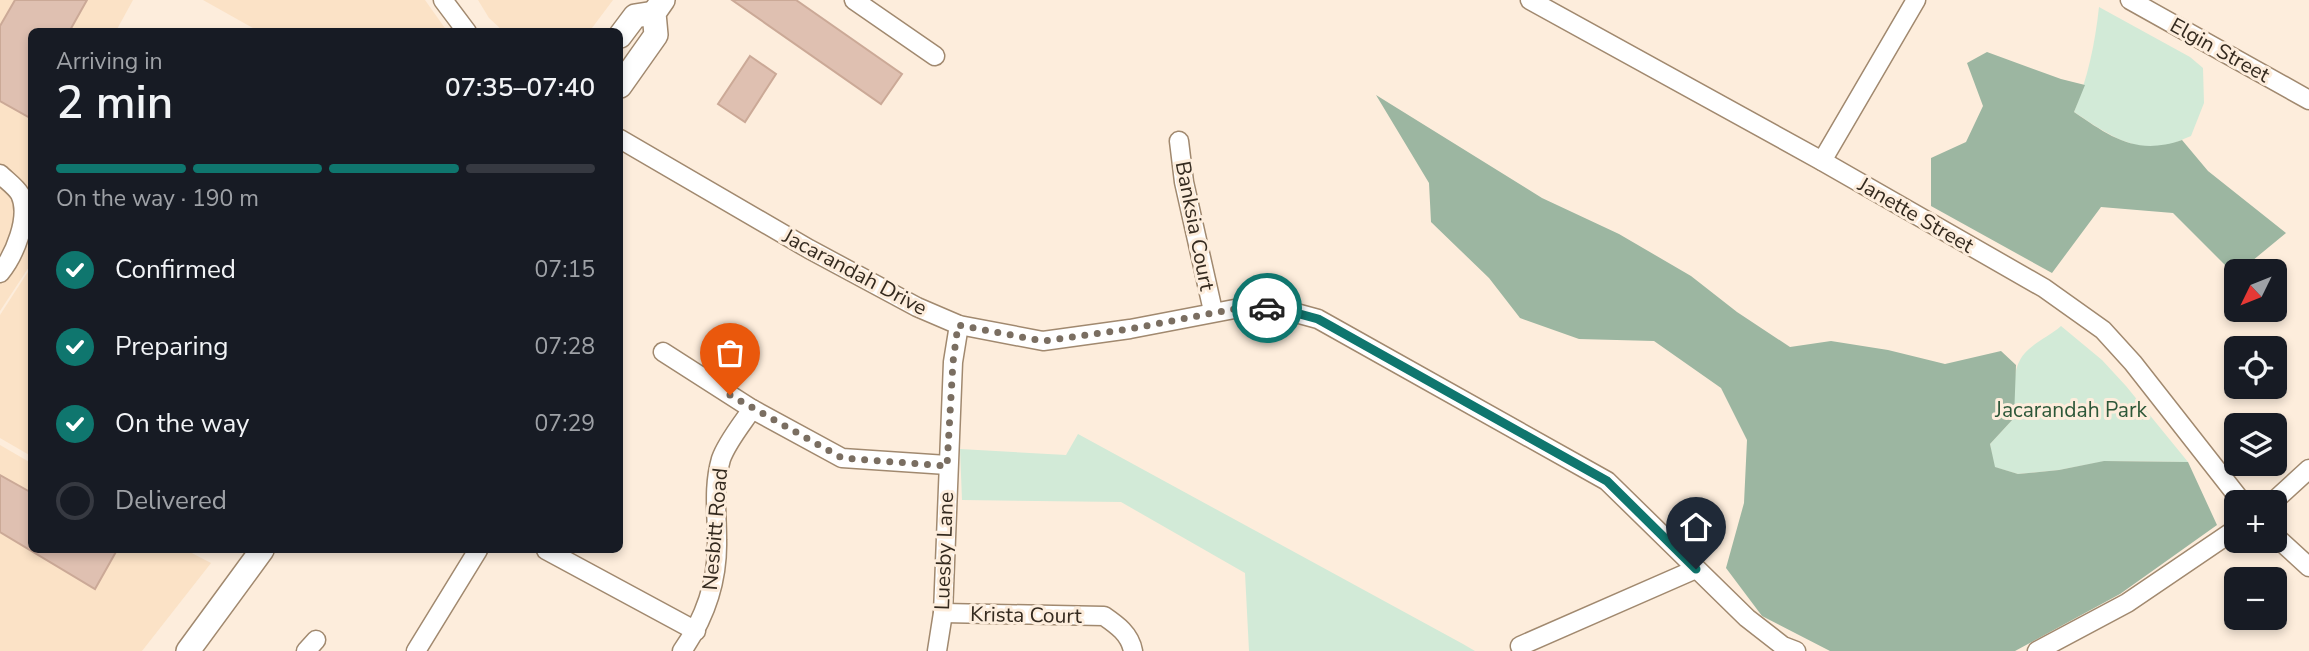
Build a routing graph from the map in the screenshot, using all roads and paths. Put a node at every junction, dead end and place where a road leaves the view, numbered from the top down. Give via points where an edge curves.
1 (443, 0) edge
2 (854, 0) edge
3 (1530, 0) edge
4 (1916, 0) edge
5 (2130, 0) edge
6 (658, 6) edge
7 (464, 28) edge
8 (623, 32) edge
9 (935, 56) dead end
10 (623, 82) edge
11 (2309, 100) edge
12 (623, 141) edge
13 (1179, 141) dead end
14 (1822, 161) junction
15 (0, 174) edge
16 (0, 273) edge
17 (1213, 312) junction
18 (958, 325) junction
19 (663, 352) dead end
20 (752, 409) junction
21 (947, 466) junction
22 (2309, 469) edge
23 (2233, 490) edge
24 (2286, 490) edge
25 (2224, 537) edge
26 (2287, 547) edge
27 (260, 553) edge
28 (476, 553) edge
29 (552, 553) edge
30 (2309, 567) edge
31 (1696, 569) junction
32 (943, 613) junction
33 (696, 631) junction
34 (1520, 646) dead end
35 (188, 651) edge
36 (416, 651) edge
37 (682, 651) edge
38 (937, 651) edge
39 (1133, 651) edge
40 (1796, 651) edge
41 (2037, 651) edge

1 - 7 street
2 - 9 street
3 - 14 street, Janette Street
4 - 14 street
5 - 11 street, Elgin Street
6 - 8 main road via 635,16
6 - 10 main road via 656,35
12 - 18 street, Jacarandah Drive via 809,249
13 - 17 street, Banksia Court
14 - 23 street, Janette Street via 2045,288 2103,330
15 - 16 street via 20,195 23,215 13,252
17 - 18 street, Jacarandah Drive via 1043,341
17 - 31 street, Jacarandah Drive via 1250,306 1318,319 1607,481
18 - 21 street, Luesby Lane
19 - 20 street
20 - 21 street via 842,458
20 - 33 street, Nesbitt Road via 722,457 714,499 718,542 711,597
21 - 32 street, Luesby Lane
22 - 24 street
25 - 41 street via 2127,603
26 - 30 street
27 - 35 main road
28 - 36 street
29 - 33 street
31 - 34 street
31 - 40 street, Jacarandah Drive via 1747,618
32 - 38 street, Luesby Lane
32 - 39 street, Krista Court via 1104,616 1122,628
33 - 37 street, Nesbitt Road

